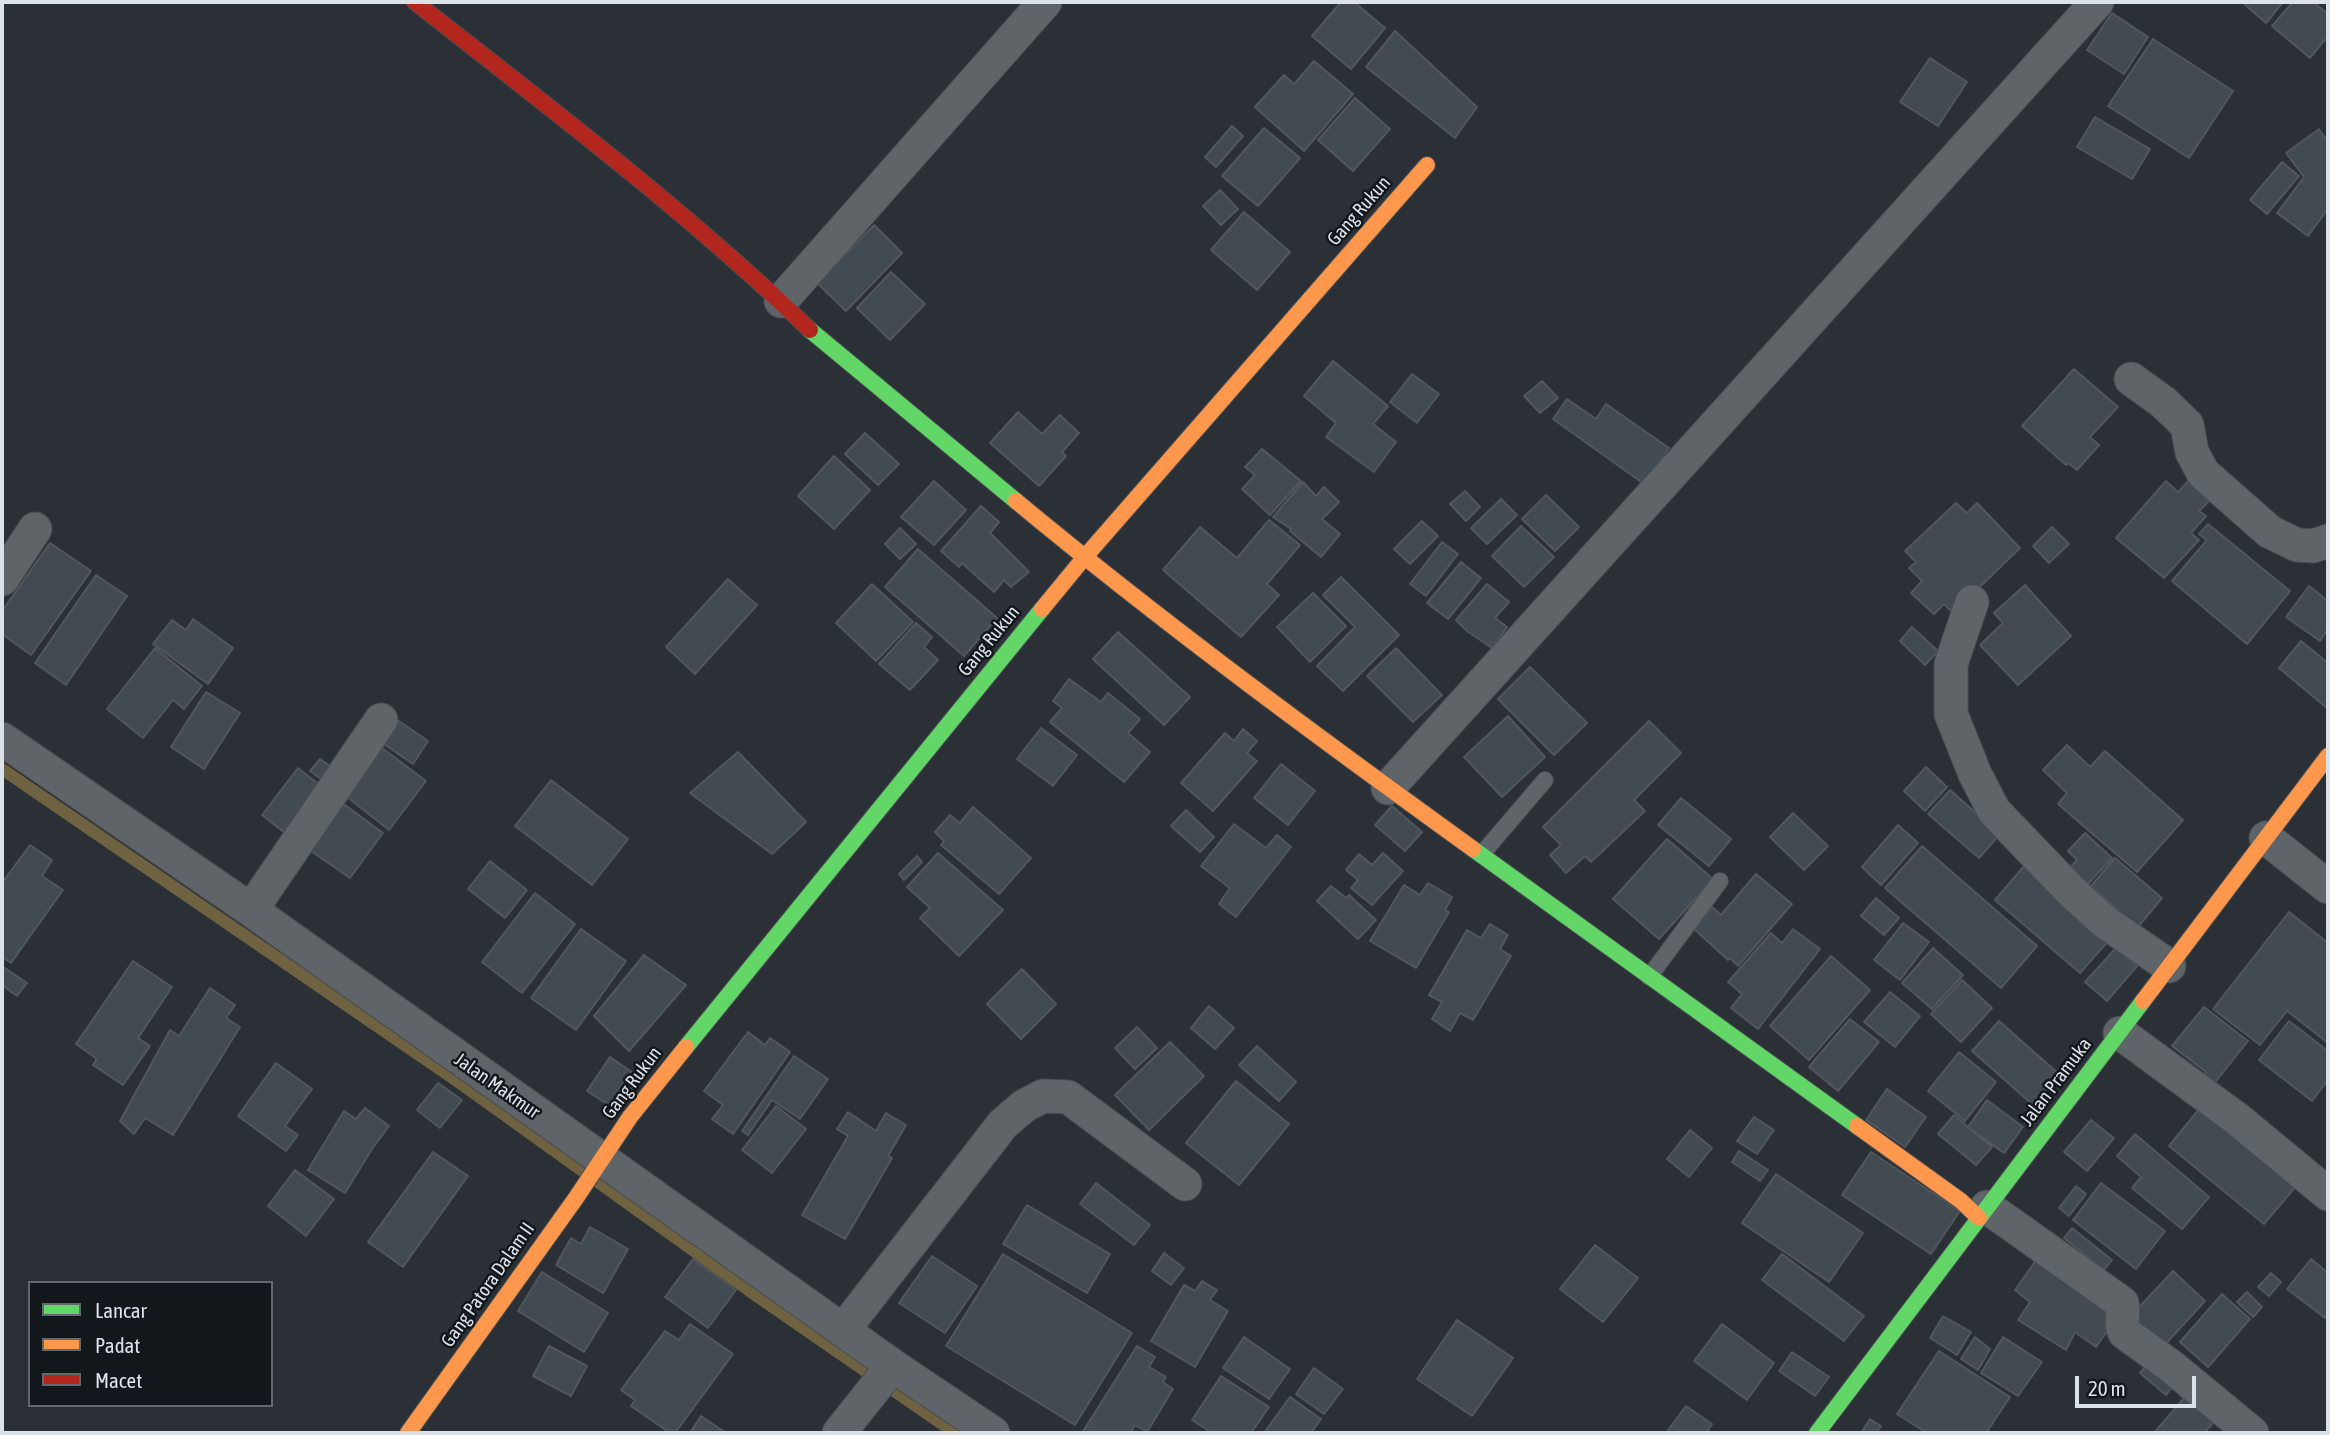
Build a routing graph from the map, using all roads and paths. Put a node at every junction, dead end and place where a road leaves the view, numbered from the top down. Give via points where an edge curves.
1 (415, 2) edge
2 (1045, 2) edge
3 (2097, 2) edge
4 (1427, 165) dead end
5 (781, 301) junction
6 (2131, 379) dead end
7 (35, 529) dead end
8 (2328, 541) edge
9 (1084, 558) junction
10 (2, 579) edge
11 (1972, 602) dead end
12 (381, 720) dead end
13 (2, 739) edge
14 (2328, 757) edge
15 (1545, 780) dead end
16 (1388, 788) junction
17 (2266, 838) junction
18 (1480, 855) junction
19 (1720, 881) dead end
20 (2328, 887) edge
21 (251, 910) junction
22 (2169, 966) junction
23 (1649, 977) junction
24 (2120, 1033) junction
25 (598, 1165) junction
26 (1185, 1184) dead end
27 (2328, 1194) edge
28 (1983, 1213) junction
29 (844, 1329) junction
30 (884, 1379) junction
31 (408, 1433) edge
32 (839, 1433) edge
33 (993, 1433) edge
34 (1817, 1433) edge
35 (2252, 1433) edge

1 - 5 street via 683,215
2 - 5 street
3 - 16 street
4 - 9 street, Gang Rukun
5 - 9 street via 814,334
6 - 8 street via 2188,425 2192,452 2203,473 2270,532 2297,545
7 - 10 street
9 - 16 street
9 - 25 street, Gang Rukun via 630,1116
11 - 22 street via 1951,664 1951,713 1994,811 2105,922
12 - 21 street
13 - 21 street, Jalan Makmur
14 - 17 street, Jalan Pramuka
15 - 18 lane
16 - 18 street
17 - 20 street
17 - 22 street, Jalan Pramuka
18 - 23 street
19 - 23 lane
21 - 25 street, Jalan Makmur
22 - 24 street, Jalan Pramuka
23 - 28 street
24 - 27 street via 2236,1118
24 - 28 street, Jalan Pramuka
25 - 29 street, Jalan Makmur
25 - 31 street, Gang Patora Dalam II
26 - 29 street via 1068,1097 1043,1096 1024,1105 1003,1124
28 - 34 street, Jalan Pramuka
28 - 35 street via 2122,1303 2125,1333
29 - 30 street, Jalan Makmur
30 - 32 street
30 - 33 street, Jalan Makmur

